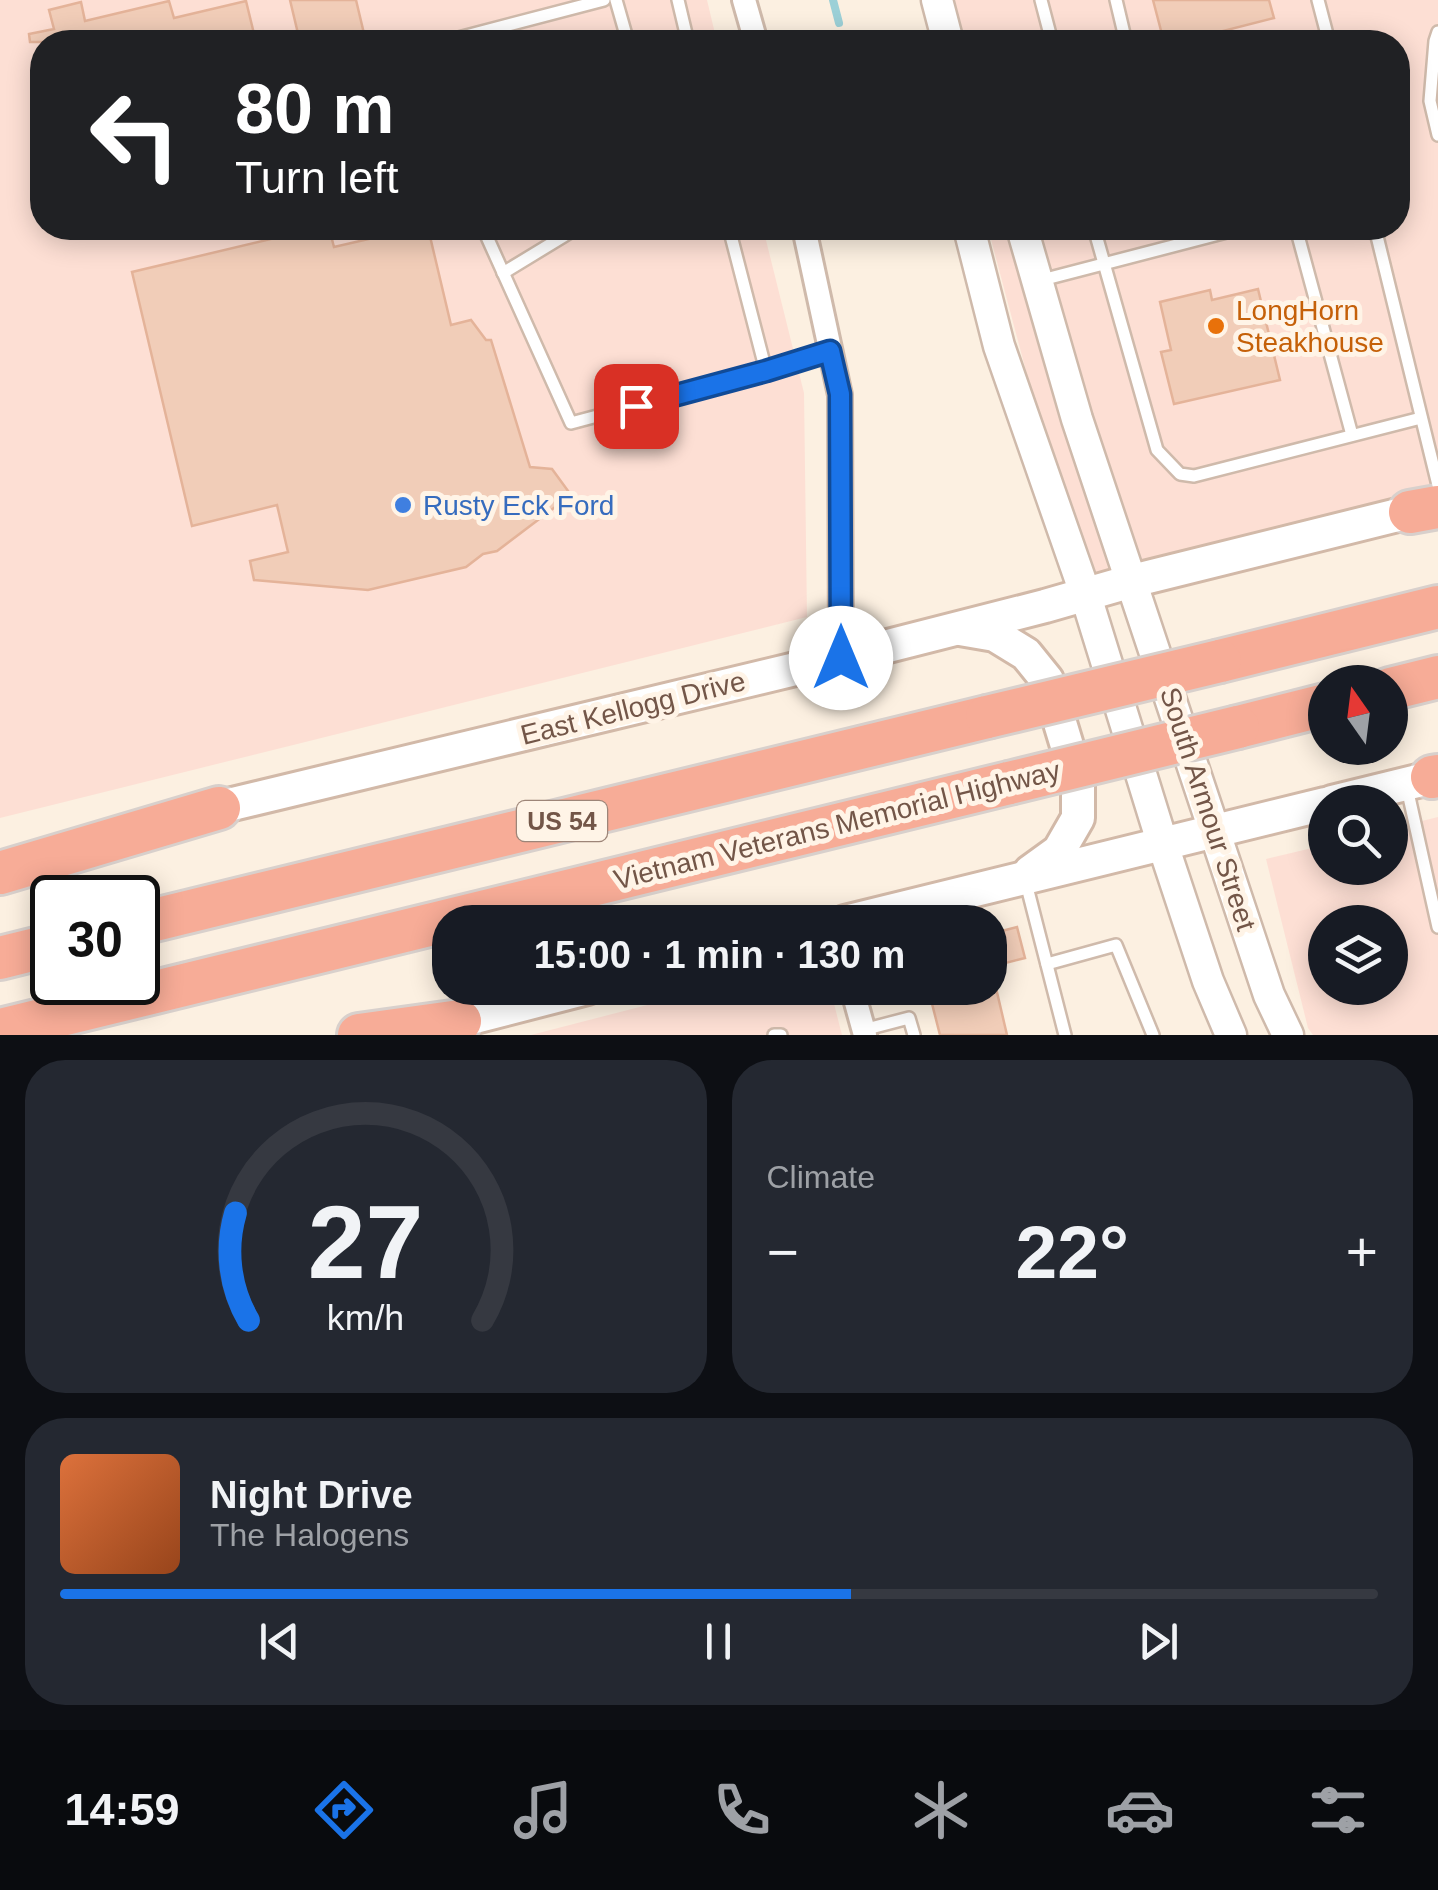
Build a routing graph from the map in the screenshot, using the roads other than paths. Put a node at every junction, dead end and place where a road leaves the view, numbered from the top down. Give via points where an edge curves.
1 (604, 0) edge
2 (616, 0) edge
3 (678, 0) edge
4 (744, 0) edge
5 (937, 0) edge
6 (1041, 0) edge
7 (1116, 0) edge
8 (1318, 0) edge
9 (488, 30) edge
10 (625, 30) edge
11 (685, 30) edge
12 (753, 30) edge
13 (945, 30) edge
14 (1049, 30) edge
15 (1123, 30) edge
16 (1326, 30) edge
17 (1438, 32) edge
18 (1438, 135) edge
19 (488, 240) edge
20 (557, 240) edge
21 (732, 240) edge
22 (807, 240) edge
23 (972, 240) edge
24 (1026, 240) edge
25 (1097, 240) edge
26 (1196, 240) edge
27 (1299, 240) edge
28 (1378, 240) edge
29 (1104, 264) junction
30 (503, 273) junction
31 (1038, 282) junction
32 (830, 351) junction
33 (766, 371) junction
34 (1422, 418) junction
35 (1352, 435) junction
36 (1431, 502) edge
37 (1132, 581) junction
38 (1085, 594) junction
39 (1438, 607) edge
40 (954, 628) junction
41 (841, 658) junction
42 (1438, 677) edge
43 (1408, 684) edge
44 (1308, 709) edge
45 (1429, 778) edge
46 (1401, 785) edge
47 (219, 808) junction
48 (1308, 808) edge
49 (1216, 831) junction
50 (1163, 844) junction
51 (0, 860) edge
52 (0, 874) edge
53 (1022, 879) junction
54 (915, 905) edge
55 (160, 919) edge
56 (1438, 928) edge
57 (30, 950) edge
58 (0, 958) edge
59 (1047, 964) junction
60 (529, 1005) edge
61 (857, 1005) edge
62 (485, 1018) junction
63 (0, 1030) edge
64 (864, 1032) edge
65 (358, 1035) edge
66 (406, 1035) edge
67 (914, 1035) edge
68 (1065, 1035) edge
69 (1154, 1035) edge
70 (1230, 1035) edge
71 (1288, 1035) edge

1 - 9 lane
2 - 10 lane
3 - 11 lane
4 - 12 street
5 - 13 street
6 - 14 lane
7 - 15 lane
8 - 16 lane
17 - 18 lane via 1430,101
19 - 30 lane
20 - 30 lane
21 - 33 lane
22 - 32 street
23 - 38 street, South Armour Street via 1000,346
24 - 31 street, South Armour Street
25 - 29 lane
26 - 29 lane
27 - 35 lane
28 - 34 lane
29 - 31 lane
29 - 35 lane via 1157,450 1180,474 1194,476
30 - 33 lane via 571,423
31 - 37 street, South Armour Street
32 - 33 lane
32 - 41 street via 840,394
34 - 35 lane
34 - 36 lane
36 - 37 main road, East Kellogg Drive
37 - 38 main road, East Kellogg Drive
37 - 49 street, South Armour Street
38 - 40 main road, East Kellogg Drive
38 - 50 street, South Armour Street
39 - 55 highway, US 54, bridge
40 - 41 main road, East Kellogg Drive
40 - 53 main road via 995,635 1026,654 1047,680 1078,782 1078,818 1058,851
41 - 47 main road, East Kellogg Drive
42 - 43 highway
44 - 63 highway, Vietnam Veterans Memorial Highway / US 54, bridge
45 - 46 main road
45 - 56 lane
47 - 51 main road, East Kellogg Drive
47 - 52 highway
48 - 49 main road
49 - 50 main road
49 - 71 street, South Armour Street
50 - 53 main road
50 - 70 street, South Armour Street
53 - 54 main road
53 - 59 lane
57 - 58 highway
59 - 68 lane
59 - 69 lane via 1116,945
60 - 62 main road
61 - 64 street
62 - 65 highway
62 - 66 main road
64 - 67 lane via 909,1018

